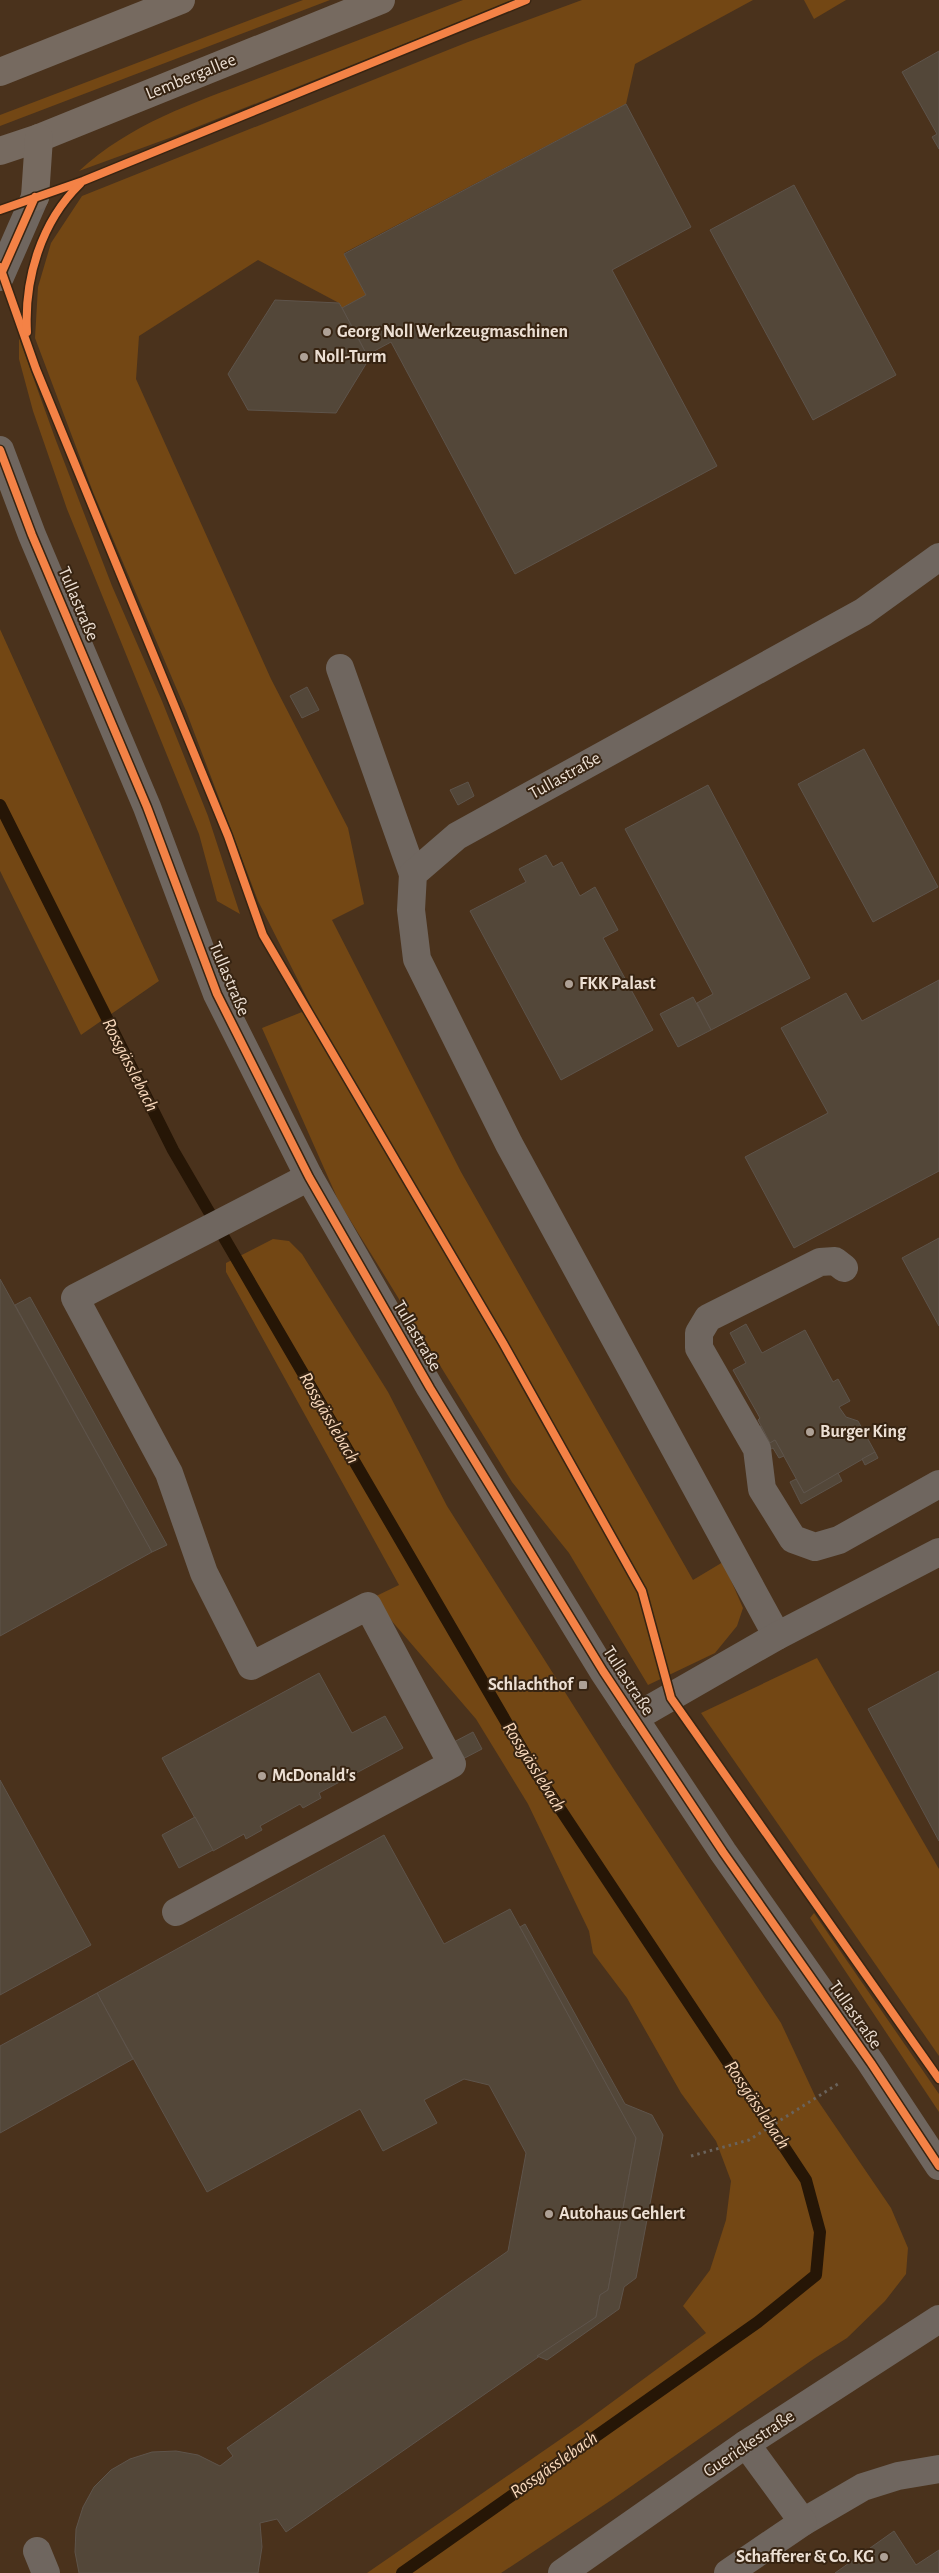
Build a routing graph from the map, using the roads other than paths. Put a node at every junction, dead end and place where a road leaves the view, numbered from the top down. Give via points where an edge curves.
1 (181, 0) edge
2 (381, 0) edge
3 (0, 72) edge
4 (40, 138) junction
5 (0, 151) edge
6 (35, 197) joint
7 (0, 277) edge
8 (0, 450) edge
9 (0, 494) edge
10 (32, 535) junction
11 (939, 557) edge
12 (340, 668) dead end
13 (413, 874) junction
14 (309, 1177) junction
15 (844, 1268) dead end
16 (939, 1484) edge
17 (939, 1552) edge
18 (777, 1636) junction
19 (634, 1718) junction
20 (176, 1912) dead end
21 (939, 2166) edge
22 (939, 2319) edge
23 (746, 2444) junction
24 (939, 2469) edge
25 (803, 2522) junction
26 (562, 2573) edge
27 (728, 2573) edge

1 - 3 main road
2 - 4 main road, Lembergallee
4 - 5 main road, Lembergallee
4 - 6 main road
6 - 7 street
8 - 10 street, Tullastraße
9 - 10 street, Tullastraße
10 - 14 street, Tullastraße via 147,807 217,994
11 - 13 street, Tullastraße via 863,612 457,836
12 - 13 street
13 - 18 street via 411,910 417,958 509,1144
14 - 19 street, Tullastraße via 430,1388
14 - 20 street via 76,1298 169,1473 204,1574 251,1666 368,1606 452,1764
15 - 16 street via 835,1261 820,1262 708,1318 699,1333 699,1348 757,1449 762,1489 793,1539 815,1547 839,1540
17 - 18 street, Tullastraße
18 - 19 street, Tullastraße
19 - 21 street, Tullastraße
22 - 23 street, Guerickestraße
23 - 25 street
23 - 26 street, Guerickestraße
24 - 25 street via 898,2476 863,2487
25 - 27 street

